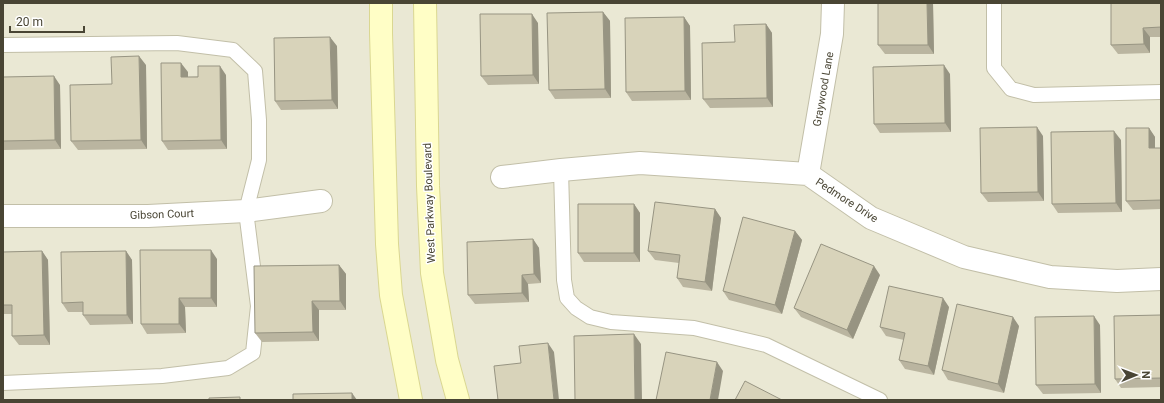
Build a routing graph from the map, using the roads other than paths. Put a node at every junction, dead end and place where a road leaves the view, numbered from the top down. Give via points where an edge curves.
1 (382, 3) edge
2 (425, 3) edge
3 (833, 3) edge
4 (994, 3) edge
5 (3, 45) edge
6 (1161, 92) edge
7 (561, 170) junction
8 (808, 174) junction
9 (502, 177) dead end
10 (321, 201) dead end
11 (246, 211) junction
12 (3, 216) edge
13 (1161, 279) edge
14 (3, 383) edge
15 (411, 400) edge
16 (458, 400) edge
17 (880, 400) edge

1 - 15 street via 387,244 391,295
2 - 16 street, West Parkway Boulevard via 432,273 447,360
3 - 8 street, Graywood Lane via 832,34
4 - 6 lane via 994,68 1011,90 1034,95
5 - 11 lane via 177,43 233,50 255,71 259,120 259,160
7 - 8 street, Pedmore Drive via 640,163
7 - 9 street, Pedmore Drive
7 - 17 lane via 564,280 568,298 576,308 590,317 611,322 694,328 766,346
8 - 13 street, Pedmore Drive via 871,218 964,257 1050,277 1118,281
10 - 11 street, Gibson Court
11 - 12 street, Gibson Court via 148,216
11 - 14 lane via 258,306 253,353 228,368 162,376

